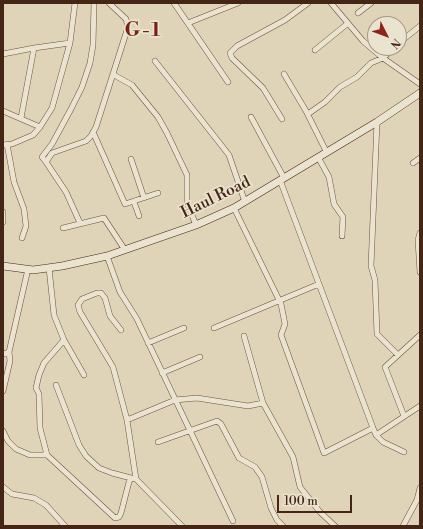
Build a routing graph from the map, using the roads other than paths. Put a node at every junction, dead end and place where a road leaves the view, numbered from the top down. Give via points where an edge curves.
1 (75, 3) edge
2 (94, 3) edge
3 (109, 3) edge
4 (174, 3) edge
5 (238, 3) edge
6 (308, 3) edge
7 (331, 3) edge
8 (371, 3) edge
9 (358, 13) dead end
10 (188, 23) junction
11 (347, 24) junction
12 (420, 26) edge
13 (407, 37) edge
14 (70, 43) junction
15 (34, 48) junction
16 (315, 50) dead end
17 (3, 54) edge
18 (384, 56) edge
19 (382, 58) junction
20 (155, 61) dead end
21 (284, 74) dead end
22 (114, 75) junction
23 (228, 82) dead end
24 (420, 84) edge
25 (420, 93) edge
26 (3, 111) edge
27 (308, 114) junction
28 (251, 117) dead end
29 (21, 118) junction
30 (282, 119) dead end
31 (377, 122) junction
32 (40, 127) junction
33 (93, 132) junction
34 (5, 145) edge
35 (326, 151) junction
36 (318, 157) junction
37 (420, 158) edge
38 (131, 160) dead end
39 (46, 162) junction
40 (413, 163) dead end
41 (282, 179) junction
42 (158, 193) dead end
43 (144, 198) junction
44 (134, 202) junction
45 (245, 202) junction
46 (234, 208) junction
47 (3, 212) edge
48 (139, 216) dead end
49 (3, 222) edge
50 (80, 223) junction
51 (196, 225) junction
52 (63, 228) dead end
53 (420, 233) edge
54 (342, 236) dead end
55 (22, 238) dead end
56 (125, 250) junction
57 (107, 256) junction
58 (3, 266) edge
59 (49, 268) junction
60 (28, 269) junction
61 (420, 270) edge
62 (319, 284) junction
63 (279, 300) junction
64 (184, 328) dead end
65 (214, 328) dead end
66 (121, 330) dead end
67 (420, 335) edge
68 (244, 336) dead end
69 (64, 340) junction
70 (148, 343) junction
71 (9, 352) junction
72 (3, 354) edge
73 (398, 355) junction
74 (200, 357) dead end
75 (162, 373) junction
76 (84, 375) dead end
77 (56, 385) dead end
78 (3, 391) edge
79 (175, 400) junction
80 (263, 403) junction
81 (420, 406) edge
82 (404, 416) junction
83 (127, 420) junction
84 (373, 428) junction
85 (3, 431) edge
86 (189, 432) junction
87 (376, 435) junction
88 (158, 442) dead end
89 (404, 452) dead end
90 (47, 456) junction
91 (134, 478) junction
92 (3, 487) edge
93 (420, 488) edge
94 (233, 521) dead end
95 (65, 526) edge
96 (182, 526) edge
97 (283, 526) edge
98 (335, 526) edge
99 (403, 526) edge

1 - 14 street
2 - 39 street via 90,63 71,109 42,157
3 - 22 street via 128,22
4 - 10 street
5 - 10 street
6 - 30 street via 284,20 237,46 230,53 263,88
7 - 11 street
8 - 9 street
10 - 23 street
11 - 16 street
11 - 19 street
12 - 13 street
14 - 15 street
14 - 32 street via 52,108
15 - 17 street
15 - 29 street
18 - 19 street
19 - 24 street
19 - 27 street via 340,86 325,102
20 - 45 street via 229,155
21 - 27 street
22 - 33 street
22 - 51 street via 132,85 158,117 187,175 187,203
25 - 31 main road, Haul Road
26 - 29 street
27 - 35 street
28 - 41 street
29 - 32 street
31 - 35 main road, Haul Road
31 - 73 street via 371,266 375,280 378,334
32 - 34 street via 33,135
33 - 39 street via 80,144 52,153
33 - 44 street via 125,204
34 - 55 street via 24,209 26,226
35 - 36 main road, Haul Road
36 - 41 main road, Haul Road
36 - 54 street via 329,177 334,204 343,217
37 - 40 street
38 - 43 street
39 - 50 street via 66,192
41 - 45 main road, Haul Road
41 - 62 street
42 - 43 street
43 - 44 street
44 - 48 street
45 - 46 main road, Haul Road
46 - 51 main road, Haul Road
46 - 63 street
47 - 49 street
50 - 52 street
50 - 56 street via 104,218
51 - 56 main road, Haul Road
53 - 61 street
56 - 57 main road, Haul Road
57 - 59 main road, Haul Road
57 - 70 street via 120,292
58 - 60 main road, Haul Road
59 - 60 main road, Haul Road
59 - 69 street via 54,315
60 - 71 street
62 - 63 street
62 - 84 street
63 - 65 street
63 - 84 street via 285,324 281,336 324,452
64 - 70 street
66 - 83 street via 110,316 102,293 82,299 78,305 80,312 113,367
67 - 73 street
68 - 80 street
69 - 76 street
69 - 90 street via 44,363 36,388 39,394 40,428
70 - 75 street
71 - 72 street
71 - 78 street via 10,362
73 - 82 street via 385,370
74 - 75 street
75 - 79 street
77 - 91 street via 79,445 86,456 112,474
79 - 80 street via 197,398 248,406
79 - 83 street
79 - 86 street
80 - 98 street via 293,457 300,487
81 - 82 street
82 - 87 street
83 - 91 street
84 - 87 street
85 - 90 street via 16,449 30,455
86 - 88 street
86 - 94 street
86 - 97 street via 218,421 239,458 255,467 262,477 271,508
87 - 89 street via 383,442
90 - 91 street via 115,518 121,513 129,482
91 - 96 street
92 - 95 street via 12,494 34,498 46,505
93 - 99 street via 417,500

